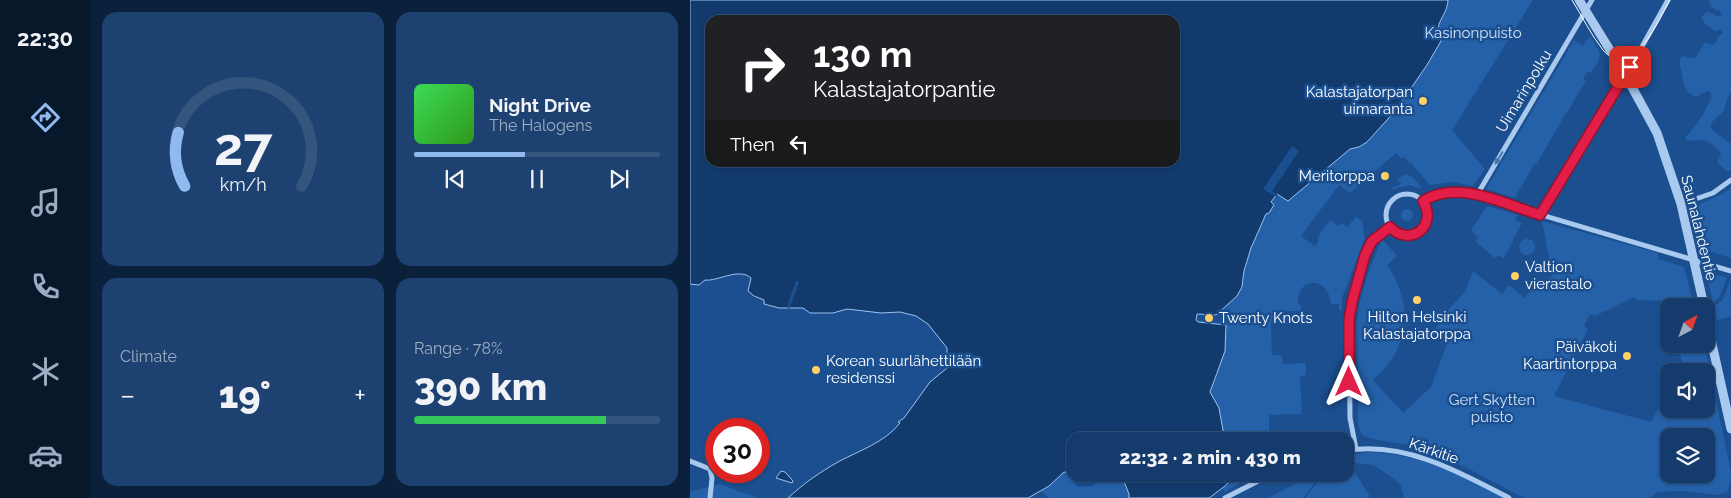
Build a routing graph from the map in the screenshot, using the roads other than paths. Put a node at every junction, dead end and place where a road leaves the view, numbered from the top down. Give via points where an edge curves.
1 (1580, 0) edge
2 (1592, 0) edge
3 (1668, 0) edge
4 (1586, 11) junction
5 (1626, 76) junction
6 (1731, 180) edge
7 (1477, 195) junction
8 (1423, 201) junction
9 (1681, 204) junction
10 (1540, 215) junction
11 (1390, 227) junction
12 (1693, 260) junction
13 (1731, 271) edge
14 (1702, 298) edge
15 (1714, 353) edge
16 (1731, 429) edge
17 (1356, 449) joint
18 (690, 461) edge
19 (1256, 482) edge
20 (710, 498) edge
21 (1225, 498) edge
22 (1509, 498) edge

1 - 4 street, Saunalahdentie
2 - 4 street, Uimarinpolku
3 - 5 street
4 - 5 street, Saunalahdentie
4 -> 7 street, Uimarinpolku
5 - 9 street, Saunalahdentie via 1656,133
5 - 10 street
6 - 9 street via 1713,193
7 - 8 street via 1445,192
7 - 10 street
8 - 11 street via 1412,194 1395,198 1387,206 1386,218
8 - 11 street via 1428,212 1424,228 1414,235 1403,236
9 - 12 street, Saunalahdentie
10 - 12 street
11 - 17 street via 1372,241 1365,255 1349,320 1350,418
12 - 13 street
12 - 14 street, Saunalahdentie
15 - 16 street
17 - 22 street, Kärkitie via 1374,448 1412,455 1473,479
18 - 20 street via 706,466 712,473
19 - 21 street

